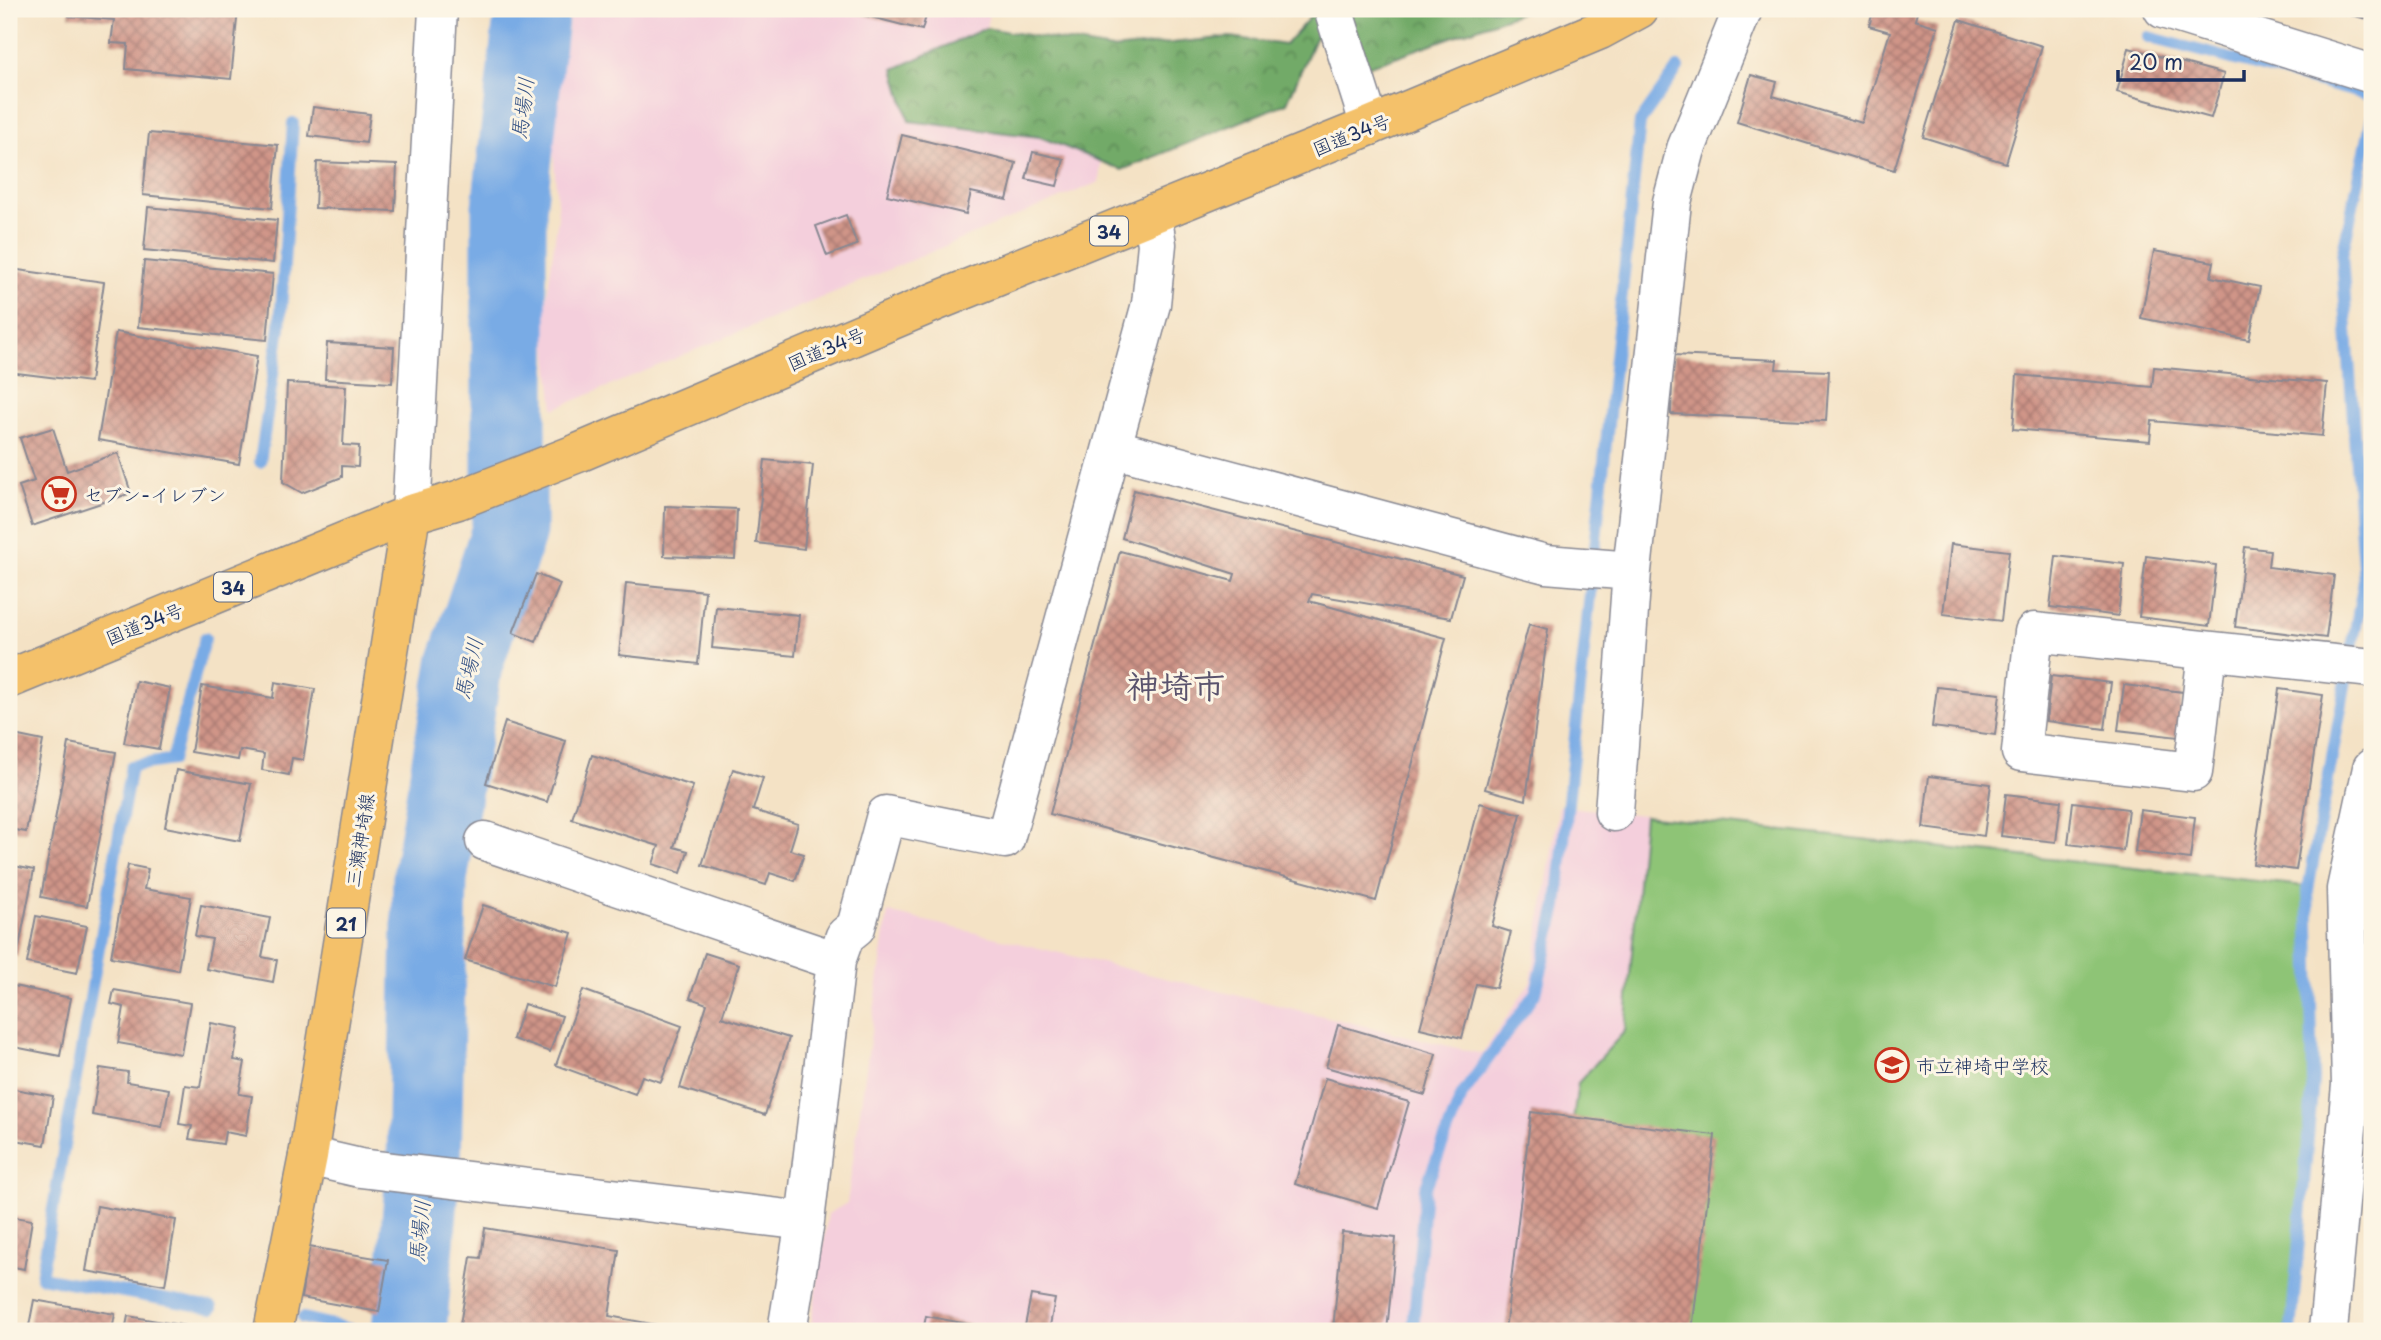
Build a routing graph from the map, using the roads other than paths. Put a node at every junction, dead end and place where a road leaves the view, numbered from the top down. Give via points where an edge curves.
1 (438, 9) edge
2 (1333, 9) edge
3 (1639, 9) edge
4 (1743, 9) edge
5 (2163, 9) edge
6 (2372, 74) edge
7 (1370, 126) junction
8 (1152, 214) junction
9 (1112, 447) junction
10 (411, 514) junction
11 (1632, 571) junction
12 (2207, 652) junction
13 (2357, 666) edge
14 (9, 679) edge
15 (2372, 768) edge
16 (1614, 812) dead end
17 (485, 842) dead end
18 (836, 961) junction
19 (308, 1156) junction
20 (804, 1221) junction
21 (274, 1331) edge
22 (787, 1331) edge
23 (2328, 1331) edge

1 - 10 street
2 - 7 street
3 - 7 main road, 国道34号 / 34 via 1600,30
4 - 11 street via 1686,149 1672,202
5 - 6 street
7 - 8 main road, 国道34号 / 34
8 - 9 street via 1157,244 1151,304
8 - 10 main road, 国道34号 / 34 via 578,453
9 - 11 street via 1546,564
9 - 18 street via 1005,839 886,815 856,927 845,936
10 - 14 main road, 国道34号 / 34
10 - 19 main road, 三瀬神埼線 / 21
11 - 16 street
12 - 12 street via 2034,632 2021,752 2193,772
12 - 13 street
15 - 23 street via 2346,889 2351,1085
17 - 18 street
18 - 20 street
19 - 20 street via 389,1172
19 - 21 main road, 三瀬神埼線 / 21
20 - 22 street

